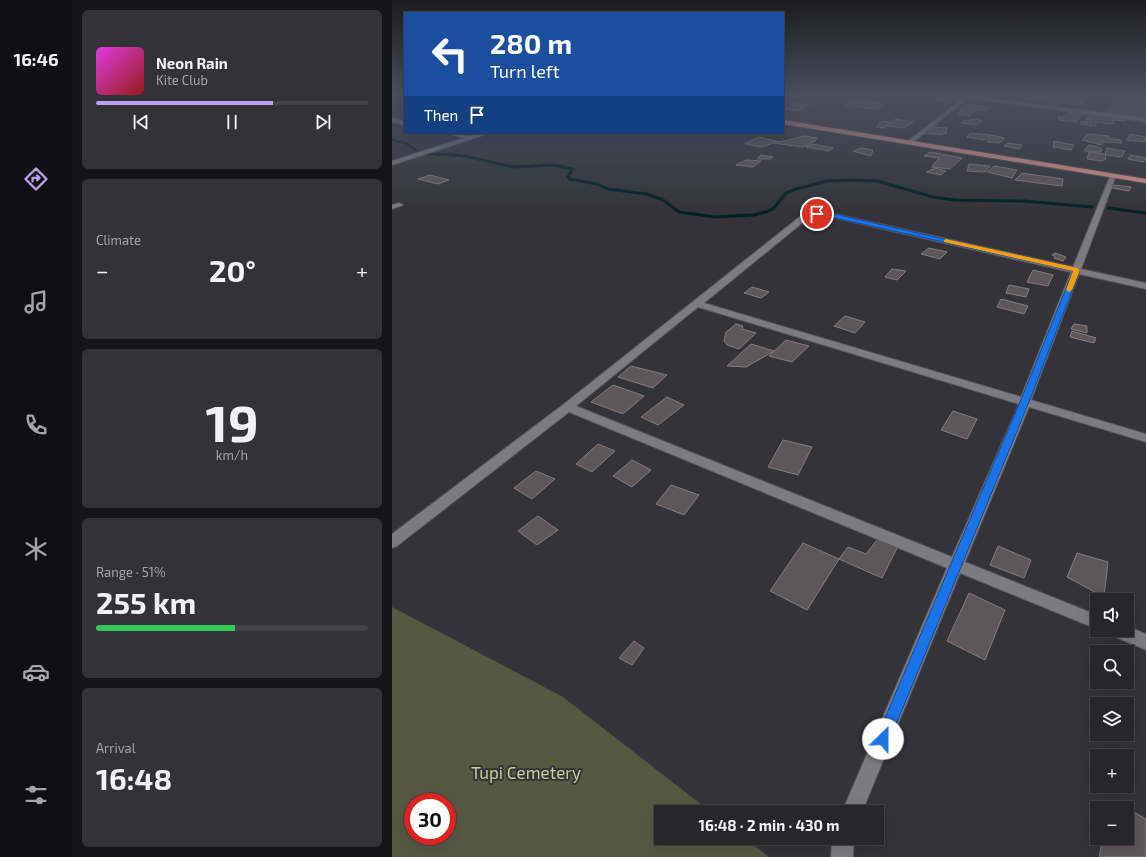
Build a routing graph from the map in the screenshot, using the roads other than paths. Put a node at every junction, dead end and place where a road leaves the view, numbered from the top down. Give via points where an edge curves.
1 (453, 134) edge
2 (484, 134) edge
3 (855, 134) edge
4 (920, 134) edge
5 (471, 138) junction
6 (909, 143) junction
7 (392, 163) edge
8 (1113, 176) junction
9 (1146, 181) edge
10 (1077, 270) junction
11 (1146, 286) edge
12 (698, 304) junction
13 (1024, 402) junction
14 (568, 407) junction
15 (1146, 438) edge
16 (392, 542) edge
17 (956, 563) junction
18 (1090, 619) edge
19 (1134, 637) edge
20 (1146, 642) edge
21 (855, 805) edge
22 (843, 845) edge
23 (842, 857) edge

1 - 5 street
2 - 5 street
3 - 6 highway
4 - 6 street
5 - 7 street
6 - 8 highway
8 - 9 highway
8 - 10 street
10 - 11 street
10 - 12 street via 822,214 805,217
10 - 13 street
12 - 13 street
12 - 14 street
13 - 15 street
13 - 17 street
14 - 16 street
14 - 17 street
17 - 18 street
17 - 21 street
19 - 20 street
22 - 23 street

